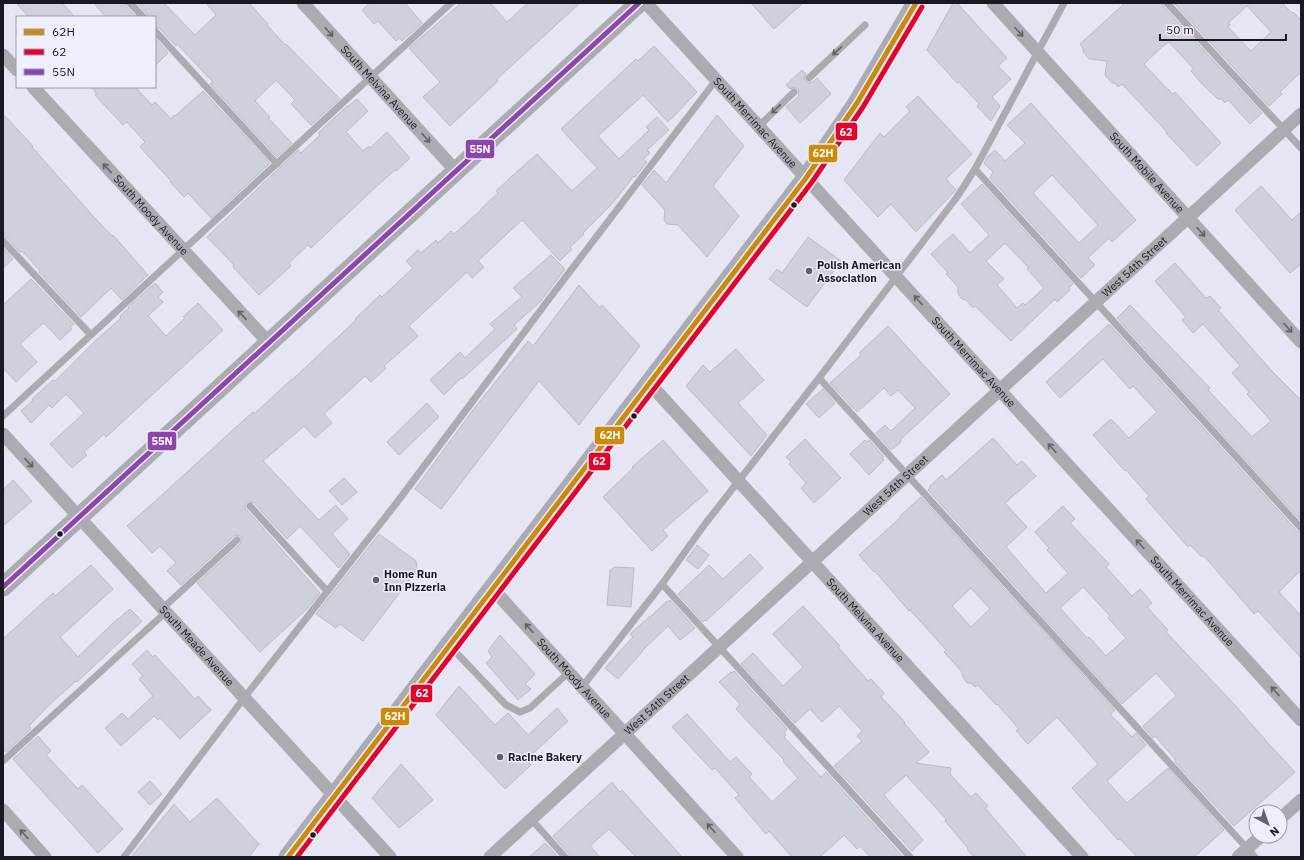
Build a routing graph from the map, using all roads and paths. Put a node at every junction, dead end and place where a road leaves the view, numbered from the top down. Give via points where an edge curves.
1 (130, 3) edge
2 (303, 3) edge
3 (452, 3) edge
4 (639, 3) edge
5 (646, 3) edge
6 (916, 3) edge
7 (993, 3) edge
8 (1064, 3) edge
9 (1167, 3) edge
10 (142, 16) edge
11 (865, 25) dead end
12 (156, 32) edge
13 (1037, 52) junction
14 (3, 55) edge
15 (16, 69) edge
16 (371, 78) junction
17 (809, 78) dead end
18 (716, 80) junction
19 (34, 88) edge
20 (794, 92) dead end
21 (1301, 114) edge
22 (758, 126) junction
23 (1284, 130) junction
24 (1301, 148) edge
25 (277, 164) junction
26 (975, 169) junction
27 (456, 171) junction
28 (806, 178) junction
29 (1188, 217) junction
30 (3, 241) edge
31 (183, 250) junction
32 (896, 276) junction
33 (1096, 302) junction
34 (91, 336) junction
35 (1301, 342) edge
36 (269, 343) junction
37 (819, 378) junction
38 (649, 383) junction
39 (1000, 390) junction
40 (3, 416) edge
41 (3, 434) edge
42 (907, 474) junction
43 (740, 481) junction
44 (250, 506) dead end
45 (79, 517) junction
46 (1301, 528) edge
47 (237, 540) dead end
48 (812, 561) junction
49 (662, 584) junction
50 (3, 587) edge
51 (492, 588) junction
52 (327, 591) junction
53 (164, 610) junction
54 (449, 645) junction
55 (719, 647) junction
56 (569, 672) junction
57 (582, 687) junction
58 (244, 698) junction
59 (1301, 720) edge
60 (624, 734) junction
61 (3, 761) edge
62 (334, 796) junction
63 (1301, 800) edge
64 (3, 810) edge
65 (1288, 812) edge
66 (531, 819) junction
67 (1255, 844) edge
68 (1247, 854) edge
69 (46, 857) edge
70 (124, 857) edge
71 (288, 857) edge
72 (390, 857) edge
73 (490, 857) edge
74 (565, 857) edge
75 (737, 857) edge
76 (910, 857) edge
77 (1082, 857) edge

1 - 10 lane
2 -> 16 street, South Melvina Avenue
3 - 16 lane
4 - 27 main road
5 - 18 street, South Merrimac Avenue
6 - 28 main road via 857,103
7 -> 13 street, South Mobile Avenue
8 - 13 lane
9 - 23 lane
11 -> 17 lane
12 - 25 lane
13 - 26 lane
13 - 29 street, South Mobile Avenue
14 - 15 street
16 - 25 lane
16 -> 27 street, South Melvina Avenue
18 - 22 street, South Merrimac Avenue
18 - 52 lane
31 -> 19 street, South Moody Avenue
20 -> 22 lane
21 - 23 street, West 54th Street
22 - 28 street, South Merrimac Avenue
23 - 24 lane
23 - 29 street, West 54th Street
25 - 31 lane
26 - 32 lane via 957,197
26 - 33 lane
27 - 36 main road
28 - 32 street, South Merrimac Avenue
28 - 38 main road
29 - 33 street, West 54th Street
29 -> 35 street, South Mobile Avenue
30 - 34 lane
31 - 34 lane
36 -> 31 street, South Moody Avenue
32 - 37 lane
39 -> 32 street, South Merrimac Avenue
33 - 39 street, West 54th Street
33 - 46 lane
34 - 40 lane
36 - 45 main road
37 - 42 lane
37 - 43 lane
38 - 43 street, South Melvina Avenue
38 - 51 main road
39 - 42 street, West 54th Street
59 -> 39 street, South Merrimac Avenue
41 -> 45 street, South Meade Avenue
42 - 48 street, West 54th Street
42 - 68 lane
43 - 48 street, South Melvina Avenue
43 - 49 lane
44 - 52 lane
45 - 50 main road
45 - 53 street, South Meade Avenue
47 - 53 lane
48 - 55 street, West 54th Street
48 - 77 street, South Melvina Avenue
49 - 55 lane
49 - 57 lane
51 - 54 main road
56 -> 51 street, South Moody Avenue
52 - 58 lane
53 - 58 street, South Meade Avenue
53 - 61 lane
54 - 56 lane via 506,705 520,712 530,708
54 - 62 main road
55 - 60 street, West 54th Street
55 - 76 lane
56 - 57 street, South Moody Avenue
57 - 60 street, South Moody Avenue
58 - 62 street, South Meade Avenue
58 - 70 lane
60 - 66 street, West 54th Street
75 -> 60 street, South Moody Avenue
62 - 71 main road
62 - 72 street, South Meade Avenue
63 - 65 street
69 -> 64 street
66 - 73 street, West 54th Street
66 - 74 lane
67 - 68 street

